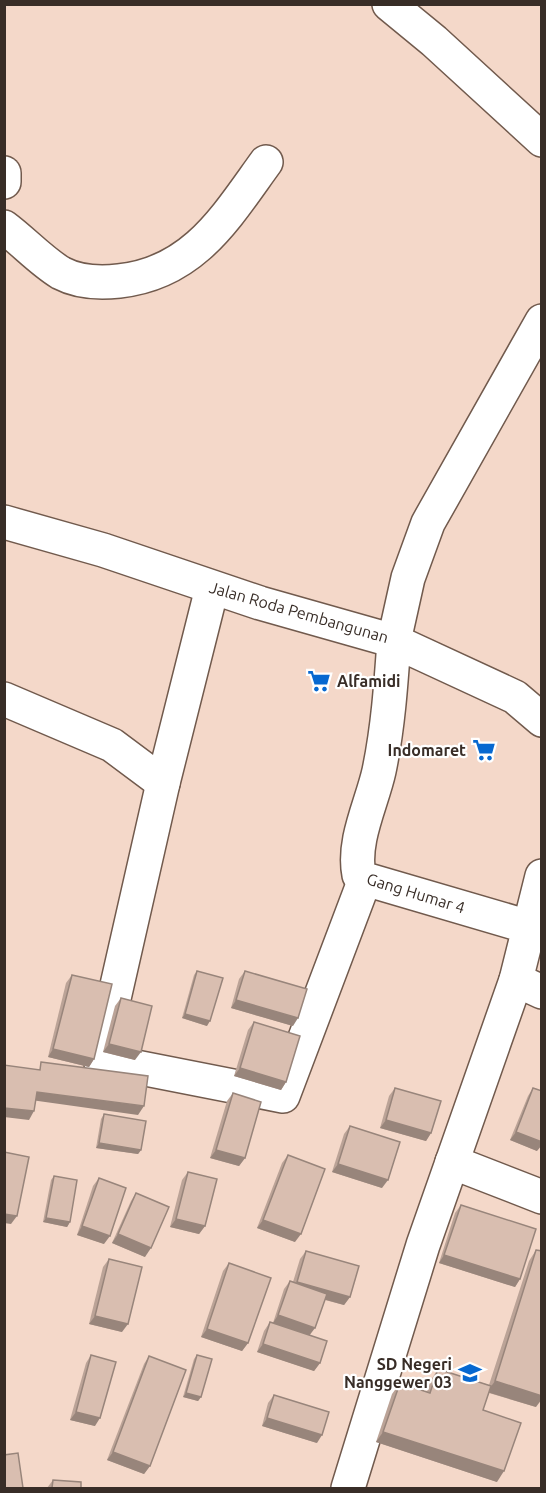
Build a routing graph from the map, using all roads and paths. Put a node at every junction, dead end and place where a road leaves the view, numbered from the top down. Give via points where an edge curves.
1 (389, 4) edge
2 (542, 140) edge
3 (266, 162) dead end
4 (4, 173) edge
5 (4, 182) edge
6 (4, 227) edge
7 (538, 335) edge
8 (4, 522) edge
9 (212, 588) junction
10 (394, 641) junction
11 (4, 699) edge
12 (542, 720) edge
13 (163, 783) junction
14 (542, 876) edge
15 (366, 879) junction
16 (529, 927) junction
17 (529, 986) edge
18 (452, 1162) junction
19 (542, 1197) edge
20 (348, 1488) edge

1 - 2 street
3 - 6 street via 217,230 188,256 136,279 80,280 61,273
4 - 5 street
7 - 10 street, Jalan Roda Pembangunan via 428,523 408,578
8 - 9 street, Jalan Roda Pembangunan via 103,550
9 - 10 street, Jalan Roda Pembangunan
9 - 13 street
10 - 12 street via 515,697
10 - 15 street, Gang Humar 4 via 379,771 357,852 359,874
11 - 13 street via 112,745
13 - 15 street via 100,1060 283,1096
14 - 16 street
15 - 16 street, Gang Humar 4
16 - 17 street
17 - 18 street
18 - 19 street
18 - 20 street

